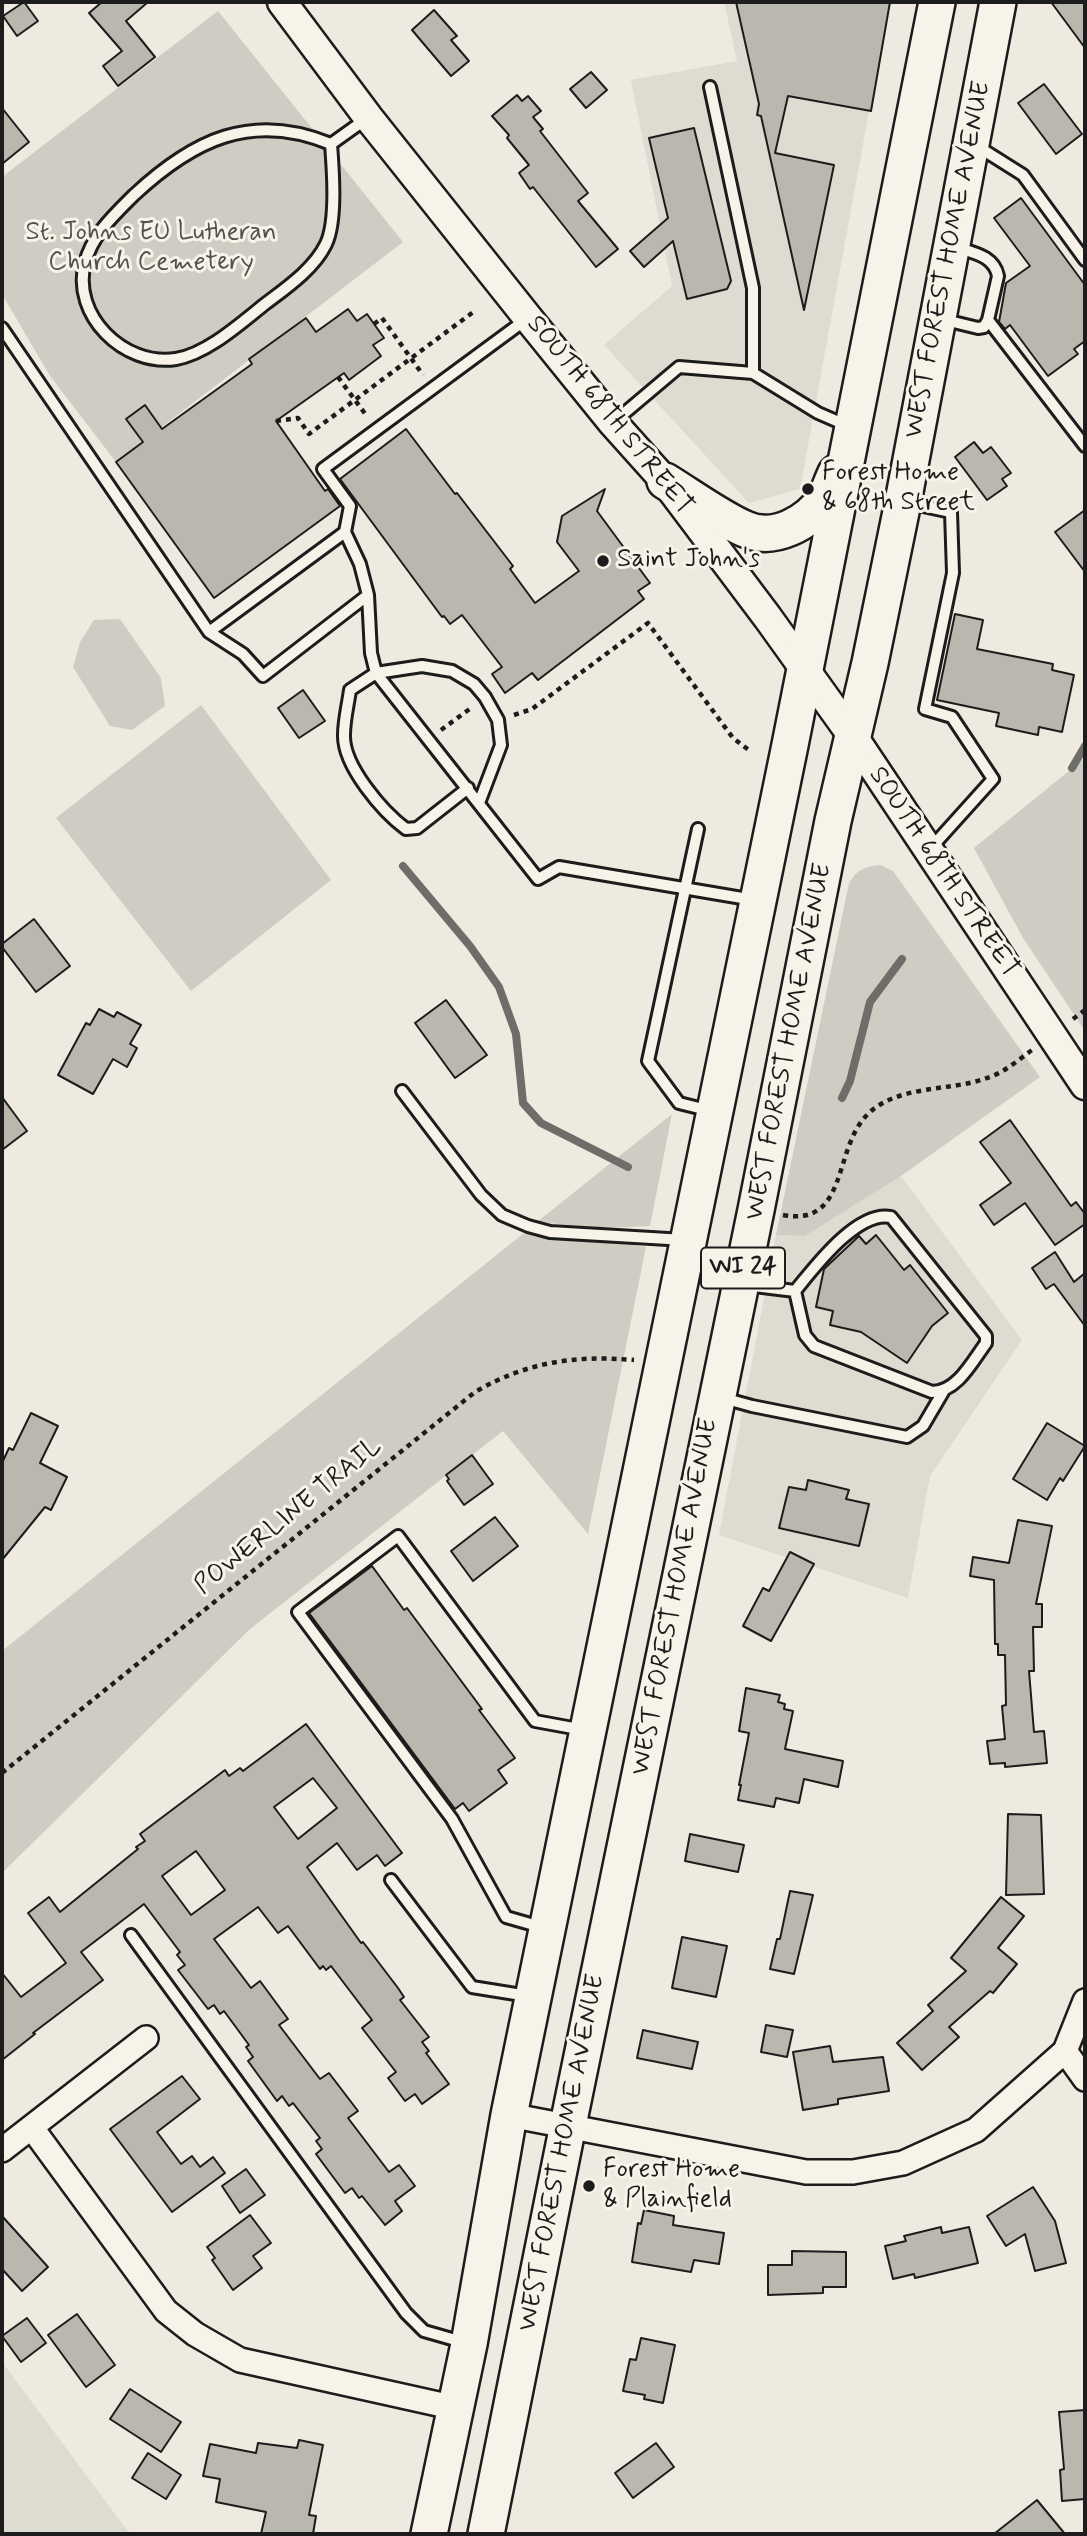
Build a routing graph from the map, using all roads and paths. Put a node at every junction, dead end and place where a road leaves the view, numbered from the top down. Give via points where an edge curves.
1 (282, 2) edge
2 (937, 2) edge
3 (998, 2) edge
4 (710, 87) dead end
5 (369, 117) junction
6 (972, 143) junction
7 (331, 144) junction
8 (952, 246) junction
9 (1085, 260) edge
10 (476, 310) dead end
11 (528, 318) junction
12 (938, 318) junction
13 (988, 320) junction
14 (374, 324) dead end
15 (2, 328) edge
16 (411, 359) junction
17 (753, 373) junction
18 (338, 377) dead end
19 (434, 390) junction
20 (355, 400) junction
21 (276, 421) dead end
22 (613, 423) junction
23 (377, 430) junction
24 (850, 436) junction
25 (1085, 446) edge
26 (665, 481) junction
27 (904, 502) junction
28 (345, 532) junction
29 (368, 595) junction
30 (209, 632) junction
31 (805, 669) junction
32 (376, 673) junction
33 (485, 697) junction
34 (514, 715) dead end
35 (429, 738) junction
36 (854, 738) junction
37 (750, 751) dead end
38 (468, 788) junction
39 (479, 803) junction
40 (698, 829) dead end
41 (928, 851) junction
42 (685, 888) junction
43 (757, 900) junction
44 (1085, 1010) edge
45 (1051, 1036) junction
46 (1085, 1085) edge
47 (402, 1091) dead end
48 (714, 1111) junction
49 (791, 1216) dead end
50 (688, 1240) junction
51 (740, 1285) junction
52 (795, 1291) junction
53 (630, 1360) dead end
54 (943, 1392) junction
55 (717, 1396) junction
56 (588, 1731) junction
57 (2, 1773) edge
58 (391, 1880) dead end
59 (548, 1928) junction
60 (131, 1935) dead end
61 (534, 1997) junction
62 (1085, 2001) edge
63 (146, 2038) dead end
64 (1065, 2051) junction
65 (1085, 2079) edge
66 (509, 2115) junction
67 (568, 2125) junction
68 (32, 2128) junction
69 (2, 2150) edge
70 (469, 2344) junction
71 (456, 2408) junction
72 (429, 2534) edge
73 (486, 2534) edge

1 - 5 street, SOUTH 68TH STREET
2 - 24 main road, WI 24
3 - 6 main road, WEST FOREST HOME AVENUE / WI 24
4 - 17 lane via 753,288
5 - 7 lane
5 - 11 street, SOUTH 68TH STREET
6 - 8 main road, WEST FOREST HOME AVENUE / WI 24
6 - 9 lane via 1023,175
7 - 7 lane via 306,134 239,133 215,138 153,178 114,214 93,241 85,264 82,284 101,331 135,353 176,359 229,332 289,285 326,244 334,179
8 - 12 main road, WEST FOREST HOME AVENUE / WI 24
8 - 13 lane via 988,258 997,270
10 - 16 path
11 - 19 lane
11 - 22 street, SOUTH 68TH STREET
12 - 13 lane via 978,328
12 - 27 main road, WEST FOREST HOME AVENUE / WI 24
13 - 25 lane
14 - 16 path via 382,318
15 - 30 lane
16 - 19 path
16 - 20 path
17 - 22 lane via 679,367
17 - 24 lane
18 - 20 path
19 - 23 lane
20 - 21 path via 309,434 298,418
20 - 23 path
22 - 26 street, SOUTH 68TH STREET
23 - 28 lane via 323,469 350,506
24 - 26 main road via 824,498 787,530 746,530
24 - 31 main road, WI 24
26 - 31 street, SOUTH 68TH STREET
27 - 36 main road, WEST FOREST HOME AVENUE / WI 24
27 - 41 lane via 951,512 953,573 925,709 951,716 993,779
28 - 29 lane
28 - 30 lane
29 - 30 lane via 263,676 243,654
29 - 32 lane
31 - 36 street, SOUTH 68TH STREET
31 - 43 main road, WI 24
32 - 33 lane via 422,666 452,671
32 - 35 lane
32 - 38 lane via 350,690 343,736 348,760 389,816 406,829 417,828
33 - 35 path
33 - 39 lane via 498,720 501,745
34 - 37 path via 532,709 648,623 733,738
35 - 38 lane
36 - 41 street, SOUTH 68TH STREET
36 - 51 main road, WEST FOREST HOME AVENUE / WI 24 via 833,821
38 - 39 lane
39 - 42 lane via 538,879 559,867
40 - 42 lane
41 - 45 street, SOUTH 68TH STREET
42 - 43 lane
42 - 48 lane via 648,1061 679,1103
43 - 48 main road, WI 24
44 - 45 path
45 - 46 street, SOUTH 68TH STREET
45 - 49 path via 989,1078 908,1093 867,1114 853,1133 828,1201 807,1215
47 - 50 lane via 481,1195 502,1215 550,1232
48 - 50 main road, WI 24
50 - 56 main road, WI 24
51 - 52 lane
51 - 55 main road, WEST FOREST HOME AVENUE / WI 24
52 - 54 lane via 805,1335 814,1346 932,1392
52 - 54 lane via 827,1252 855,1230 870,1220 891,1217 986,1336 986,1343
53 - 57 path, POWERLINE TRAIL via 536,1365 475,1392
54 - 55 lane via 923,1426 907,1437
55 - 67 main road, WEST FOREST HOME AVENUE / WI 24
56 - 59 main road, WI 24
56 - 59 lane via 535,1721 398,1536 298,1612 452,1819 506,1917
58 - 61 lane via 472,1987
59 - 61 main road, WI 24
60 - 70 lane via 406,2313 424,2331
61 - 66 main road, WI 24
62 - 64 street
63 - 68 street
64 - 65 street
64 - 67 street via 976,2130 903,2163 853,2172 806,2172
66 - 67 street
66 - 70 main road, WI 24
67 - 73 main road, WEST FOREST HOME AVENUE / WI 24
68 - 69 street
68 - 71 street via 166,2311 195,2334 240,2360
70 - 71 main road, WI 24
71 - 72 main road, WI 24

